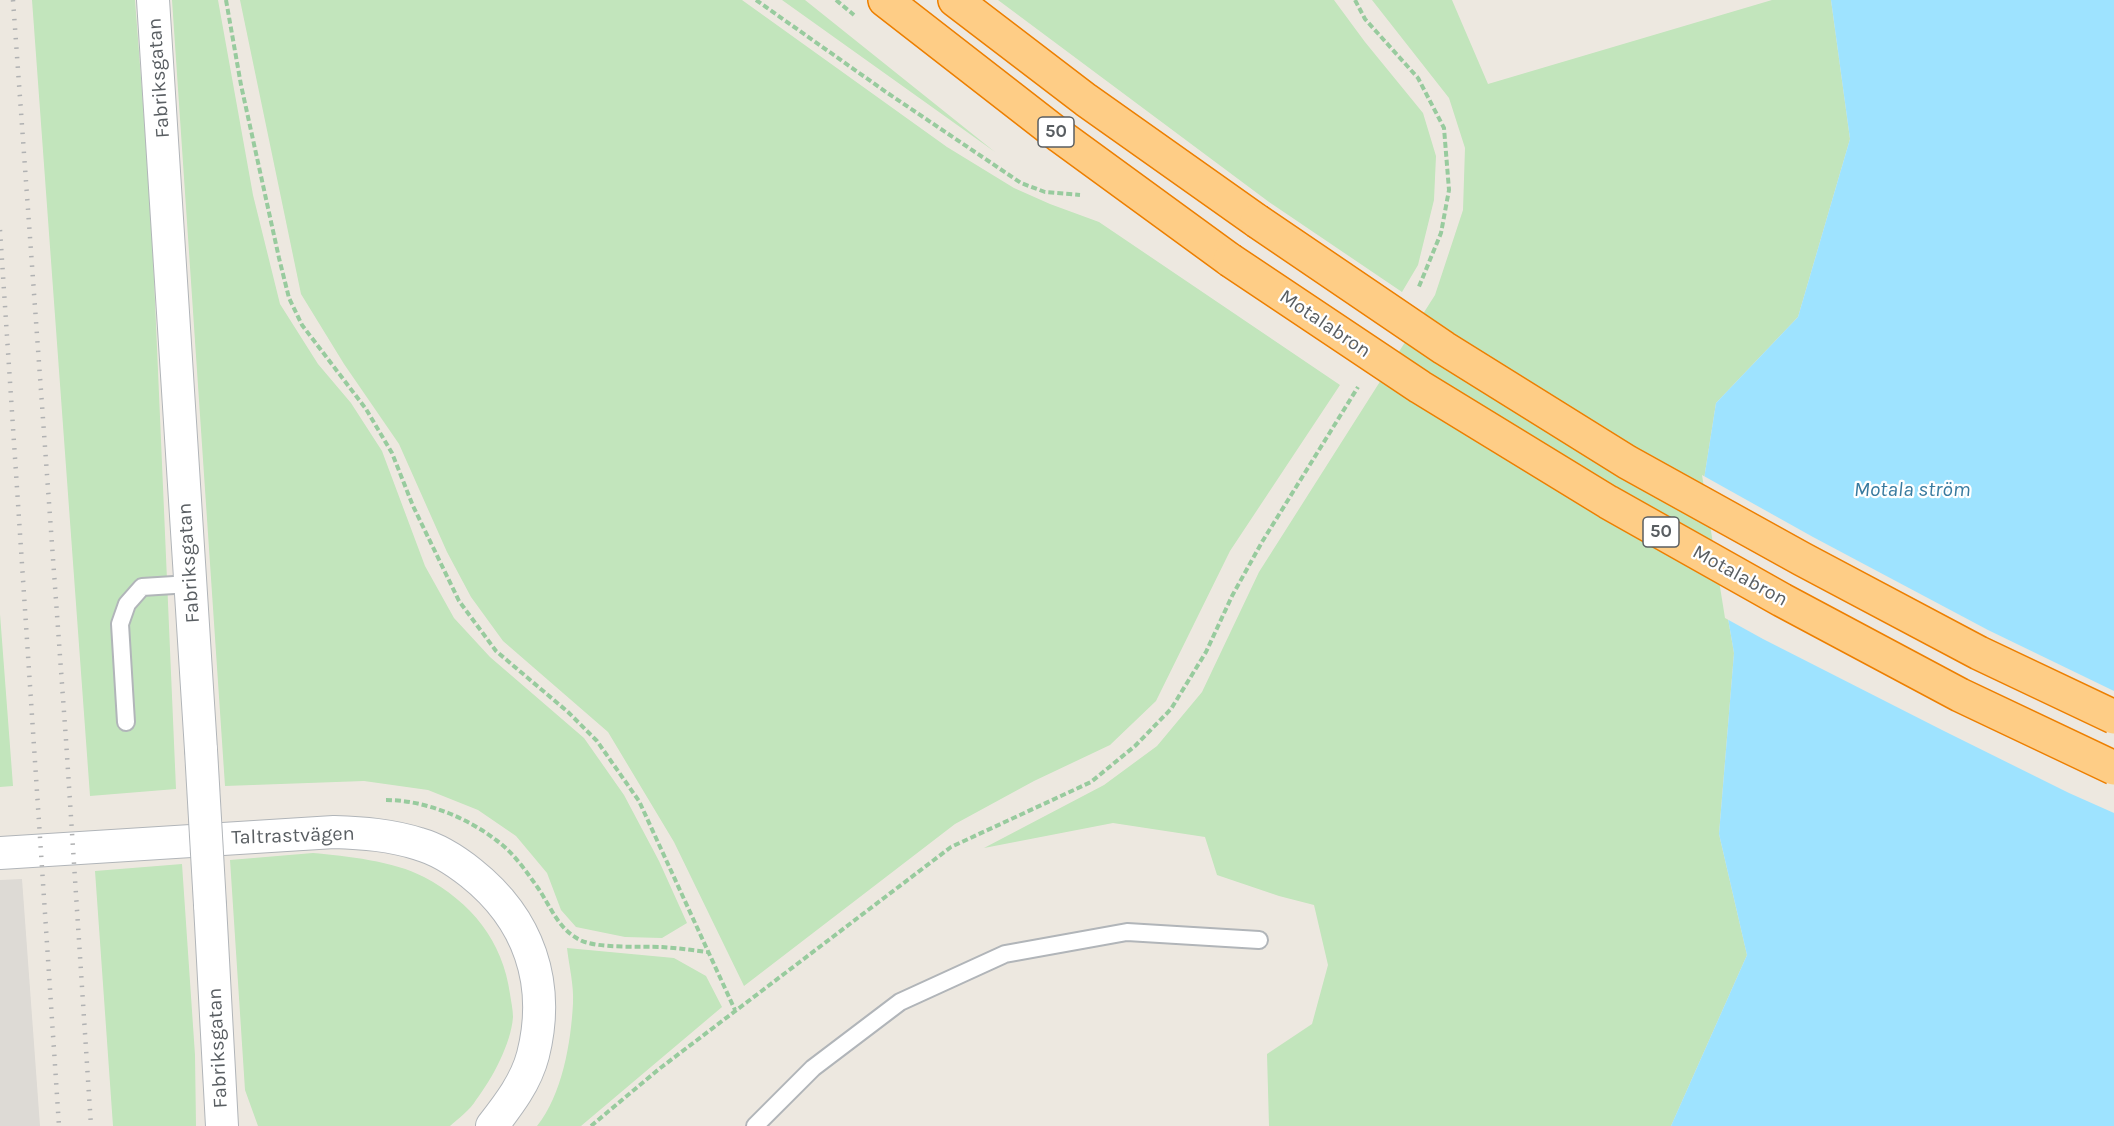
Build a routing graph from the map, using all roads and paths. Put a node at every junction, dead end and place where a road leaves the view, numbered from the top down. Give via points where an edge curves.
1 (153, 0) edge
2 (226, 0) edge
3 (756, 0) edge
4 (885, 0) edge
5 (955, 0) edge
6 (1355, 0) edge
7 (1081, 195) dead end
8 (1414, 296) dead end
9 (1359, 385) dead end
10 (190, 584) junction
11 (2114, 717) edge
12 (126, 722) dead end
13 (2114, 768) edge
14 (0, 853) edge
15 (1259, 940) dead end
16 (735, 1010) junction
17 (222, 1126) edge
18 (492, 1126) edge
19 (591, 1126) edge
20 (755, 1126) edge

1 - 10 street, Fabriksgatan
2 - 16 path via 279,258 289,298 302,325 366,410 392,453 459,601 496,651 597,741 639,801
3 - 7 path via 1021,183 1045,192
4 - 13 highway, Motalabron / 50, bridge via 1060,136 1230,260 1420,387 1608,502 1782,600 1960,695
5 - 11 highway, 50, bridge via 1086,100 1257,221 1444,348 1627,462 1979,652
6 - 8 path via 1365,19 1418,78 1444,128 1449,190 1433,254
9 - 16 path via 1262,542 1206,652 1171,709 1135,746 1091,782 951,848
10 - 12 lane via 142,587 127,604 120,624
10 - 17 street, Fabriksgatan, bridge
14 - 18 street, Taltrastvägen via 334,832 374,833 421,844 458,863 488,886 508,909 523,934 534,968 539,1013 532,1057 516,1095
15 - 20 lane via 1127,932 1005,954 900,1002 813,1068
16 - 19 path

